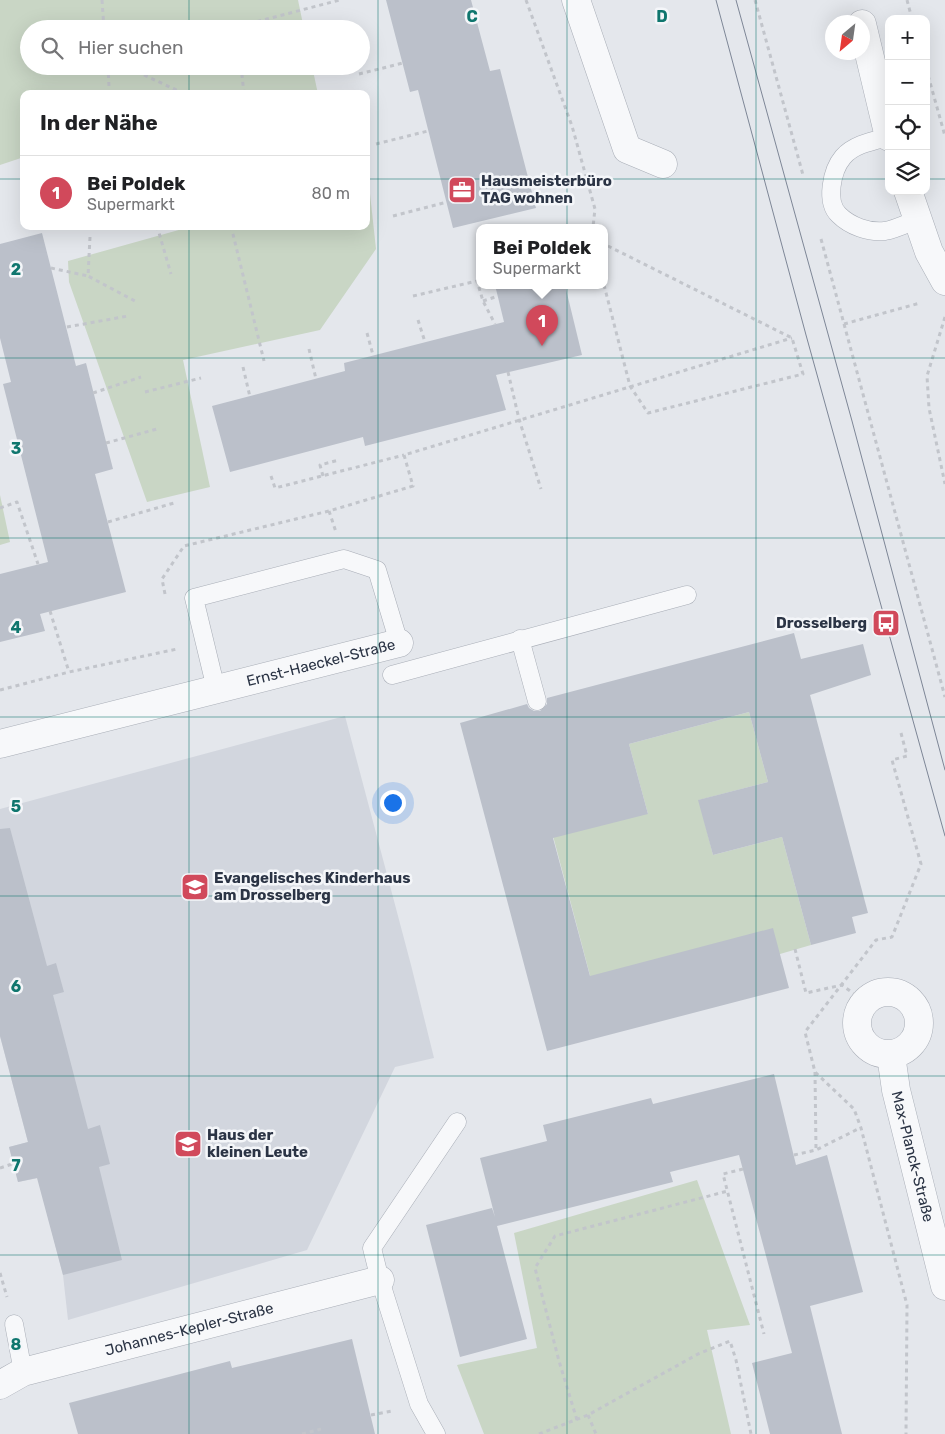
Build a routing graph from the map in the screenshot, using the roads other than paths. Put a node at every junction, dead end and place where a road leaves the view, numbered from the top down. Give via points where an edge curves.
1 (576, 0) edge
2 (857, 0) edge
3 (860, 15) edge
4 (870, 57) edge
5 (885, 120) edge
6 (885, 138) edge
7 (663, 164) dead end
8 (909, 195) edge
9 (918, 219) junction
10 (945, 281) edge
11 (687, 595) dead end
12 (520, 639) junction
13 (399, 643) joint
14 (392, 676) dead end
15 (216, 689) junction
16 (537, 701) dead end
17 (0, 744) edge
18 (891, 1054) junction
19 (456, 1122) dead end
20 (380, 1280) junction
21 (945, 1286) edge
22 (14, 1324) dead end
23 (11, 1379) edge
24 (436, 1434) edge

1 - 7 street via 627,149
2 - 3 street
4 - 5 street
6 - 9 lane via 862,144 844,156 834,173 831,196 838,214 860,229 885,231
8 - 9 street
9 - 10 street via 929,252
11 - 12 lane
12 - 14 lane
12 - 16 lane
13 - 15 street, Ernst-Haeckel-Straße
13 - 15 lane, Ernst-Haeckel-Straße via 377,570 344,559 194,598
15 - 17 street, Ernst-Haeckel-Straße
18 - 18 street via 901,1052 915,1038 919,1024 916,1008 900,994 879,993 865,1002 857,1015 856,1026 864,1044 881,1054
18 - 21 street, Max-Planck-Straße via 896,1090
19 - 20 lane via 372,1248
20 - 23 street, Johannes-Kepler-Straße
20 - 24 lane via 420,1404
22 - 23 lane

